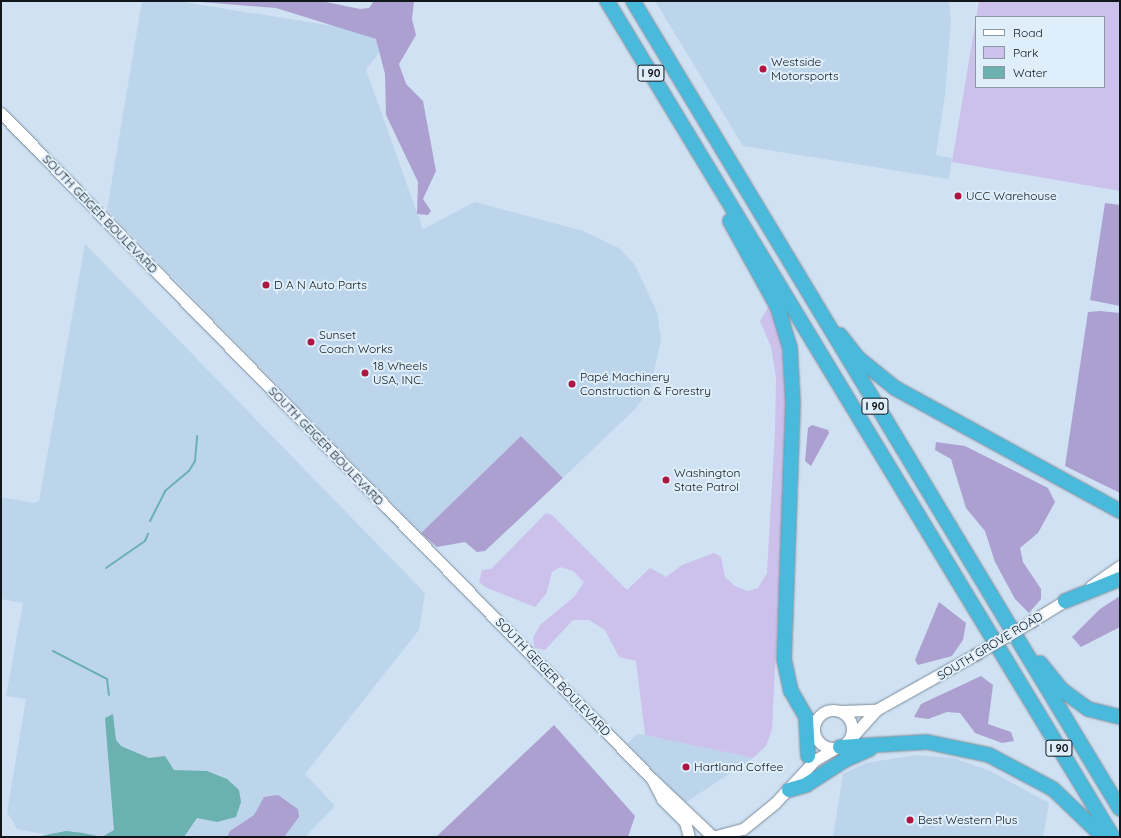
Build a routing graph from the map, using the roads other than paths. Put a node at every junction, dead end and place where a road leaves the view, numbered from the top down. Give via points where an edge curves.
1 (607, 1) edge
2 (633, 1) edge
3 (1, 113) edge
4 (695, 146) junction
5 (810, 300) junction
6 (1120, 511) edge
7 (1120, 566) edge
8 (1120, 571) edge
9 (1103, 578) junction
10 (1120, 579) edge
11 (1066, 600) junction
12 (1017, 640) junction
13 (789, 681) junction
14 (876, 710) junction
15 (841, 711) junction
16 (1120, 717) edge
17 (815, 728) junction
18 (889, 743) junction
19 (841, 745) junction
20 (808, 756) junction
21 (652, 779) junction
22 (793, 786) junction
23 (1120, 809) edge
24 (740, 833) edge
25 (715, 836) edge
26 (689, 837) edge
27 (700, 837) edge
28 (1102, 837) edge
29 (1113, 837) edge

1 - 4 highway, I 90
2 - 5 highway, I 90
3 - 21 street, SOUTH GEIGER BOULEVARD
4 - 13 highway via 718,200 778,308 790,348 793,403 784,614 784,659
4 - 29 highway, I 90
5 - 6 highway via 858,358 895,388
5 - 12 highway, I 90
7 - 9 street, SOUTH GROVE ROAD
8 - 9 street, SOUTH GROVE ROAD
9 - 11 street, SOUTH GROVE ROAD
10 - 11 highway
11 - 14 street, SOUTH GROVE ROAD, bridge
12 - 16 highway via 1073,699 1088,709
12 - 23 highway, I 90
13 - 17 highway via 811,705
13 - 20 highway via 806,717
14 - 15 street, SOUTH GROVE ROAD
14 - 19 street, SOUTH GROVE ROAD
15 - 17 street via 823,713
15 - 19 street via 852,726
17 - 19 street via 822,744
17 - 20 street, SOUTH GROVE ROAD
18 - 19 highway
18 - 22 highway via 857,754 806,785
18 - 28 highway via 950,745 1008,763 1053,789
19 - 22 street, SOUTH GROVE ROAD via 815,760
20 - 22 street, SOUTH GROVE ROAD
21 - 25 street, SOUTH GEIGER BOULEVARD
21 - 26 street, SOUTH GEIGER BOULEVARD via 662,799 684,822
22 - 24 street, SOUTH GROVE ROAD
24 - 25 street, SOUTH GROVE ROAD
25 - 27 street, SOUTH GROVE ROAD

